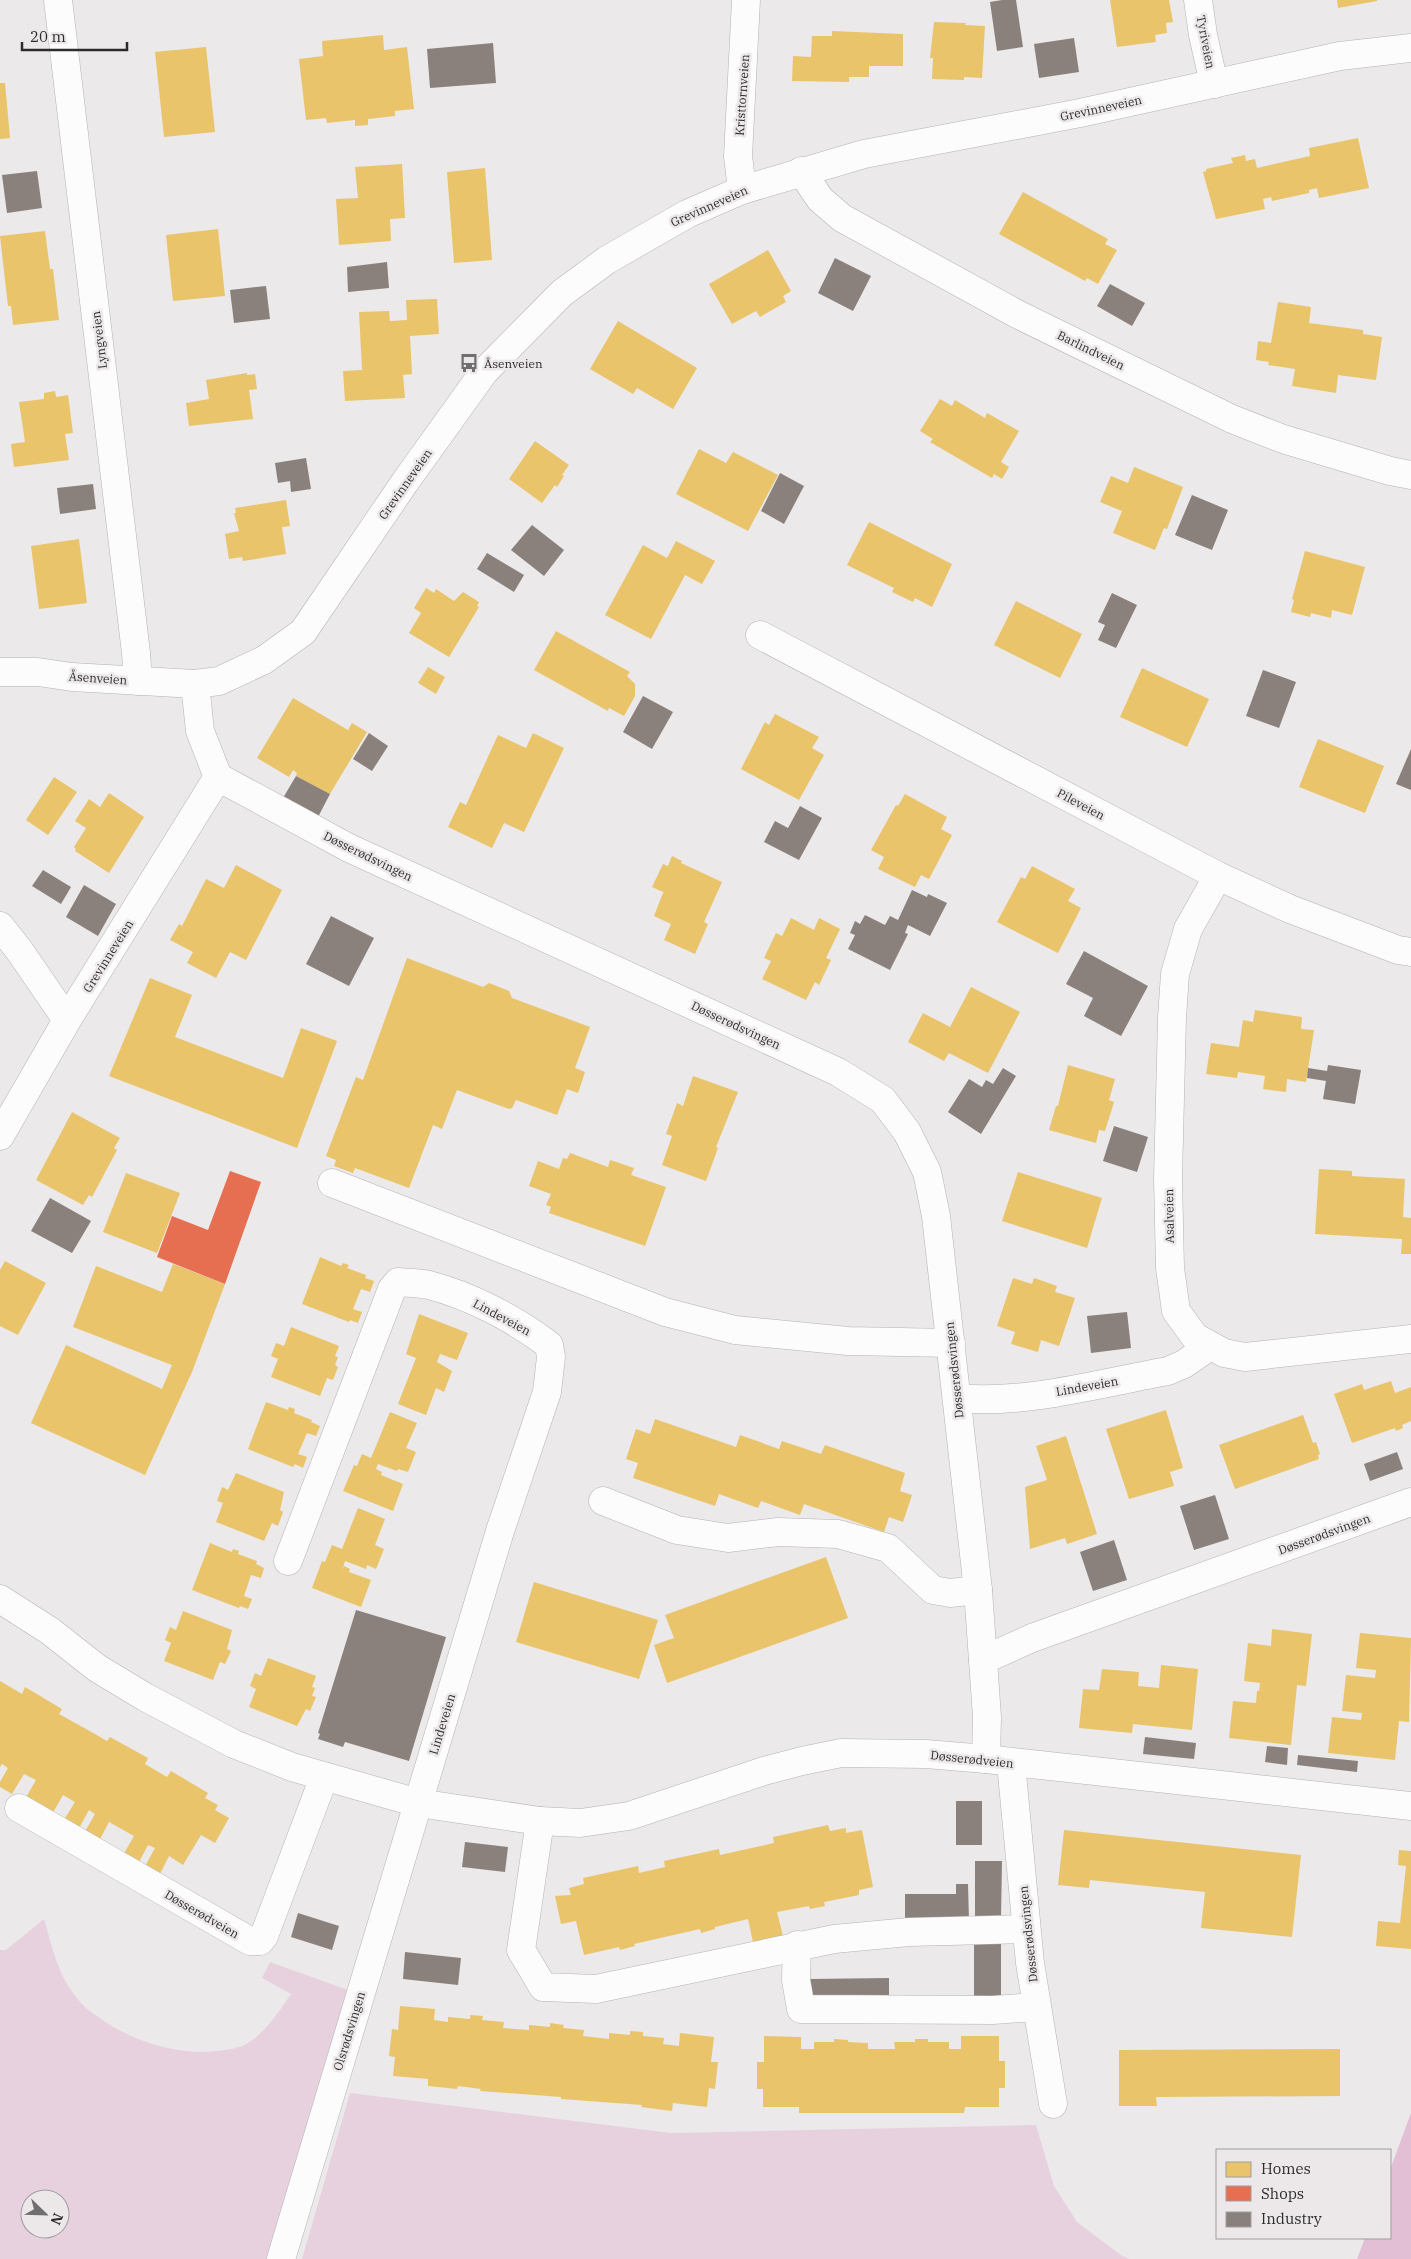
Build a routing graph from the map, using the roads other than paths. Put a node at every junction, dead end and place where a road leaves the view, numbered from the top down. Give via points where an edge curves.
1 (58, 0) edge
2 (746, 0) edge
3 (1198, 0) edge
4 (1411, 48) edge
5 (1214, 84) junction
6 (801, 171) junction
7 (742, 190) junction
8 (1411, 475) edge
9 (760, 635) dead end
10 (0, 672) edge
11 (138, 681) junction
12 (195, 684) junction
13 (218, 777) junction
14 (1218, 876) junction
15 (0, 926) edge
16 (1411, 952) edge
17 (67, 1020) junction
18 (0, 1136) edge
19 (332, 1182) dead end
20 (1411, 1339) edge
21 (951, 1343) junction
22 (1210, 1346) junction
23 (957, 1398) junction
24 (603, 1501) dead end
25 (1411, 1502) edge
26 (288, 1561) dead end
27 (978, 1590) junction
28 (0, 1599) edge
29 (983, 1660) junction
30 (999, 1761) junction
31 (324, 1777) junction
32 (418, 1803) junction
33 (1411, 1806) edge
34 (18, 1808) dead end
35 (540, 1821) junction
36 (1026, 1930) junction
37 (797, 1946) junction
38 (1036, 2007) junction
39 (1052, 2104) dead end
40 (281, 2259) edge

1 - 11 street, Lyngveien
2 - 7 street, Kristtornveien via 738,156
3 - 5 street, Tyriveien
4 - 5 street, Grevinneveien via 1340,56
5 - 6 street, Grevinneveien via 864,154
6 - 7 street, Grevinneveien
6 - 8 street, Barlindveien via 820,199 842,218 1019,315 1232,419 1283,439
7 - 12 street, Grevinneveien via 671,223 607,260 562,293 484,372 303,632 264,660 220,681
9 - 14 street, Pileveien
10 - 11 street, Åsenveien
11 - 12 street, Åsenveien
12 - 13 street via 200,731
13 - 17 street, Grevinneveien
13 - 21 street, Døsserødsvingen via 349,848 838,1072 883,1100 907,1132 927,1172 936,1216
14 - 16 street, Pileveien via 1290,910
14 - 22 street, Asalveien via 1188,929 1175,974 1168,1168 1170,1268 1176,1311 1195,1337
15 - 17 street
17 - 18 street, Grevinneveien
19 - 21 street via 665,1312 735,1330 848,1341
20 - 22 street, Asalveien via 1245,1357
21 - 23 street, Døsserødsvingen
22 - 23 street, Lindeveien via 1168,1371 1034,1395 985,1401
23 - 27 street, Døsserødsvingen
24 - 27 street via 677,1530 728,1538 778,1532 838,1534 888,1548 933,1590 950,1593
25 - 29 street, Døsserødsvingen via 1032,1638
26 - 32 street, Lindeveien via 392,1289 398,1282 428,1285 475,1302 530,1331 549,1346 548,1392 500,1531
27 - 29 street, Døsserødsvingen
28 - 31 street, Døsserødveien via 50,1631 97,1668 145,1697 234,1744 292,1768
29 - 30 street, Døsserødsvingen via 987,1716
30 - 33 street, Døsserødveien
30 - 35 street, Døsserødveien via 926,1754 842,1753 764,1771 629,1816 580,1823
30 - 36 street, Døsserødsvingen
31 - 32 street, Døsserødveien
31 - 34 street, Døsserødveien via 260,1941 250,1941
32 - 35 street, Døsserødveien
32 - 40 street, Olsrødsvingen
35 - 37 street via 521,1950 542,1987 596,1989
36 - 37 street via 910,1932
36 - 38 street, Døsserødsvingen
37 - 38 street via 796,1980 801,2009 993,2010
38 - 39 street, Døsserødsvingen

